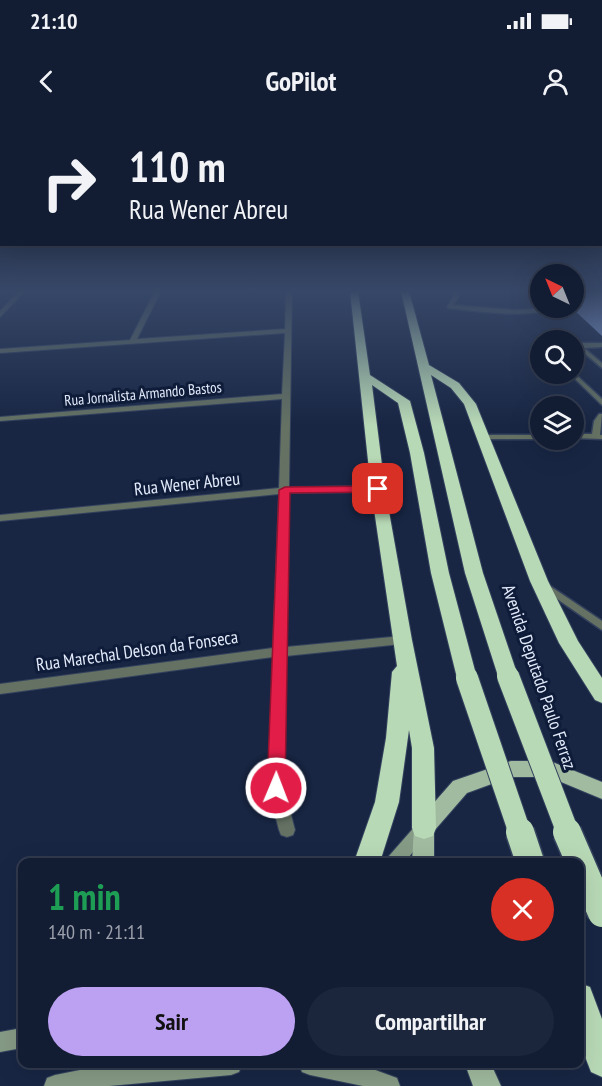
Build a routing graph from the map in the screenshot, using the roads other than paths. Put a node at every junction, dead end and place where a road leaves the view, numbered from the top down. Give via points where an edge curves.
1 (135, 336) edge
2 (209, 336) edge
3 (287, 336) edge
4 (360, 336) edge
5 (416, 336) edge
6 (133, 341) junction
7 (584, 345) edge
8 (602, 345) edge
9 (584, 350) edge
10 (0, 351) edge
11 (602, 355) edge
12 (592, 356) junction
13 (602, 366) edge
14 (423, 367) junction
15 (365, 376) junction
16 (583, 384) edge
17 (287, 396) junction
18 (602, 404) edge
19 (602, 416) edge
20 (0, 419) edge
21 (584, 436) edge
22 (485, 437) junction
23 (530, 437) edge
24 (599, 437) edge
25 (378, 489) junction
26 (285, 490) junction
27 (0, 519) edge
28 (539, 581) junction
29 (602, 626) edge
30 (403, 644) junction
31 (280, 652) junction
32 (0, 689) edge
33 (602, 695) edge
34 (602, 791) edge
35 (424, 828) junction
36 (287, 830) dead end
37 (368, 858) edge
38 (398, 858) edge
39 (423, 858) edge
40 (529, 858) edge
41 (578, 858) edge
42 (584, 871) edge
43 (602, 913) edge
44 (584, 1012) edge
45 (18, 1039) edge
46 (0, 1042) edge
47 (602, 1061) edge
48 (187, 1068) edge
49 (329, 1068) edge
50 (480, 1068) edge
51 (55, 1086) edge
52 (389, 1086) edge
53 (487, 1086) edge

1 - 6 street
2 - 6 street
3 - 17 street
4 - 15 highway
5 - 14 highway, Avenida Deputado Paulo Ferraz
6 - 10 street
7 - 8 lane
9 - 12 lane
11 - 12 lane
12 - 13 lane
14 - 22 highway via 447,378 461,390
14 - 41 highway, Avenida Deputado Paulo Ferraz, bridge via 474,573 508,676
15 - 25 highway
15 - 40 highway, bridge via 404,401 440,573 467,678
16 - 18 lane
17 - 20 street, Rua Jornalista Armando Bastos
17 - 26 street
19 - 24 lane via 598,422
21 - 24 lane
22 - 23 lane
22 - 28 highway
25 - 26 street, Rua Wener Abreu
25 - 30 highway
26 - 27 street, Rua Wener Abreu
26 - 31 street
28 - 29 lane
28 - 33 highway via 569,643
30 - 31 street, Rua Marechal Delson da Fonseca
30 - 35 highway via 423,748
30 - 37 highway via 397,738 387,802
31 - 32 street, Rua Marechal Delson da Fonseca
31 - 36 street via 276,788
34 - 35 main road via 550,769 512,769 460,787
35 - 38 main road
35 - 39 main road
42 - 43 highway, Avenida Deputado Paulo Ferraz, bridge
44 - 47 highway
45 - 46 main road
48 - 51 main road via 110,1075
49 - 52 main road via 367,1076
50 - 53 main road

